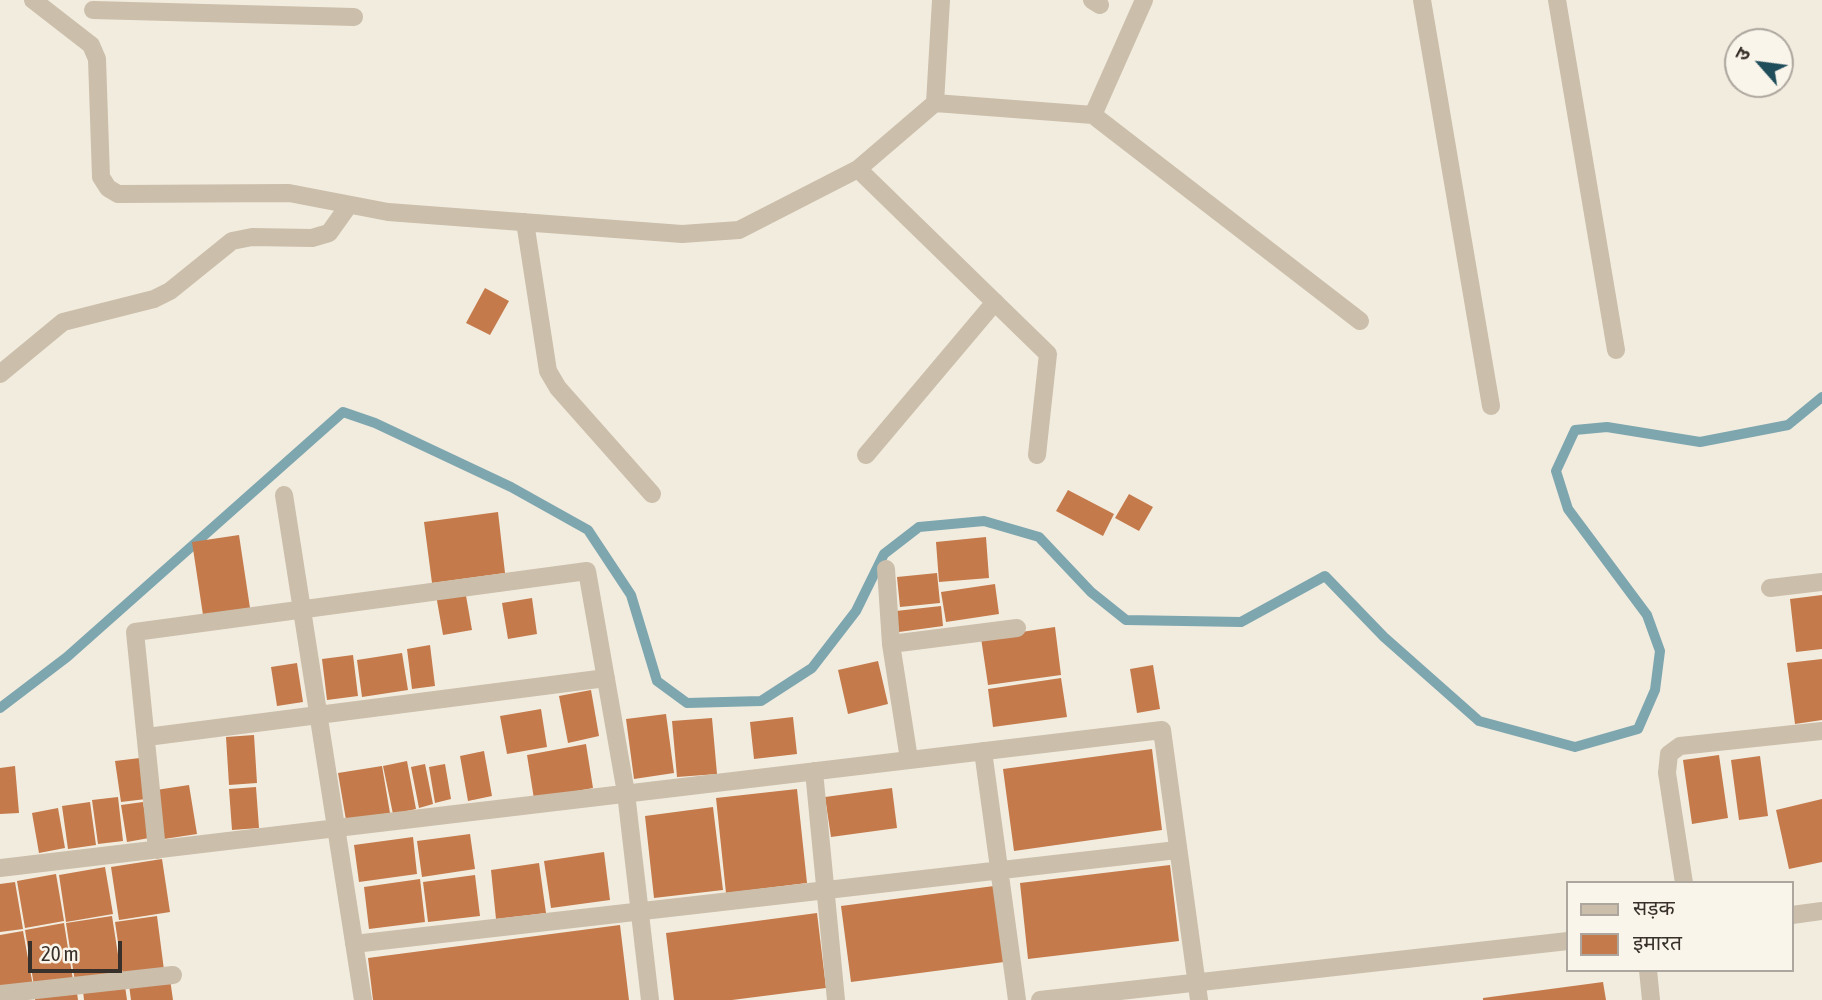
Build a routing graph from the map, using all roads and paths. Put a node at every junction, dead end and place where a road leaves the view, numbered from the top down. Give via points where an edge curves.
1 (33, 0) edge
2 (941, 0) edge
3 (1144, 0) edge
4 (1422, 0) edge
5 (1557, 0) edge
6 (94, 5) edge
7 (354, 17) dead end
8 (91, 44) junction
9 (935, 103) junction
10 (1093, 115) junction
11 (858, 169) junction
12 (349, 205) junction
13 (525, 222) junction
14 (995, 302) junction
15 (1360, 321) dead end
16 (1616, 350) dead end
17 (0, 374) edge
18 (1491, 406) dead end
19 (866, 455) dead end
20 (1037, 456) dead end
21 (652, 494) dead end
22 (285, 495) dead end
23 (886, 569) dead end
24 (1822, 582) edge
25 (1770, 588) dead end
26 (302, 610) junction
27 (1017, 628) dead end
28 (891, 644) junction
29 (606, 678) junction
30 (319, 715) junction
31 (1822, 732) edge
32 (147, 737) junction
33 (983, 751) junction
34 (909, 758) junction
35 (814, 771) junction
36 (626, 793) junction
37 (336, 828) junction
38 (156, 850) junction
39 (1177, 850) junction
40 (0, 868) edge
41 (1000, 870) junction
42 (1684, 881) edge
43 (825, 890) junction
44 (1822, 911) edge
45 (640, 912) junction
46 (1794, 915) edge
47 (1566, 941) edge
48 (354, 944) junction
49 (1648, 972) edge
50 (173, 975) dead end
51 (1198, 991) edge
52 (0, 994) edge
53 (363, 1000) edge
54 (650, 1000) edge
55 (836, 1000) edge
56 (1017, 1000) edge
57 (1040, 1000) edge
58 (1651, 1000) edge

1 - 8 street
2 - 9 street
3 - 10 street
4 - 18 street
5 - 16 street
6 - 7 street
6 - 8 street
8 - 12 street via 97,59 101,177 108,188 118,194 289,193
9 - 10 street
9 - 11 street
10 - 15 street
11 - 13 street via 738,230 682,234
11 - 14 street
12 - 13 street
12 - 17 street via 329,233 312,238 232,241 154,299 63,321
13 - 21 street via 548,371
14 - 19 street
14 - 20 street via 1048,354
22 - 26 street
23 - 28 street
24 - 25 street
26 - 29 street via 587,571
26 - 30 street
26 - 32 street via 135,632
27 - 28 street
28 - 34 street
29 - 30 street
29 - 36 street
30 - 32 street
30 - 37 street
31 - 42 street via 1680,746 1669,754 1667,773
32 - 38 street
33 - 34 street
33 - 39 street via 1162,730
33 - 41 street
34 - 35 street
35 - 36 street
35 - 43 street
36 - 37 street
36 - 45 street
37 - 38 street
37 - 48 street
38 - 40 street
39 - 41 street
39 - 51 street
41 - 43 street
41 - 56 street
43 - 45 street
43 - 55 street
44 - 46 street
45 - 48 street
45 - 54 street
47 - 51 street
48 - 53 street
49 - 58 street
50 - 52 street
51 - 57 street

